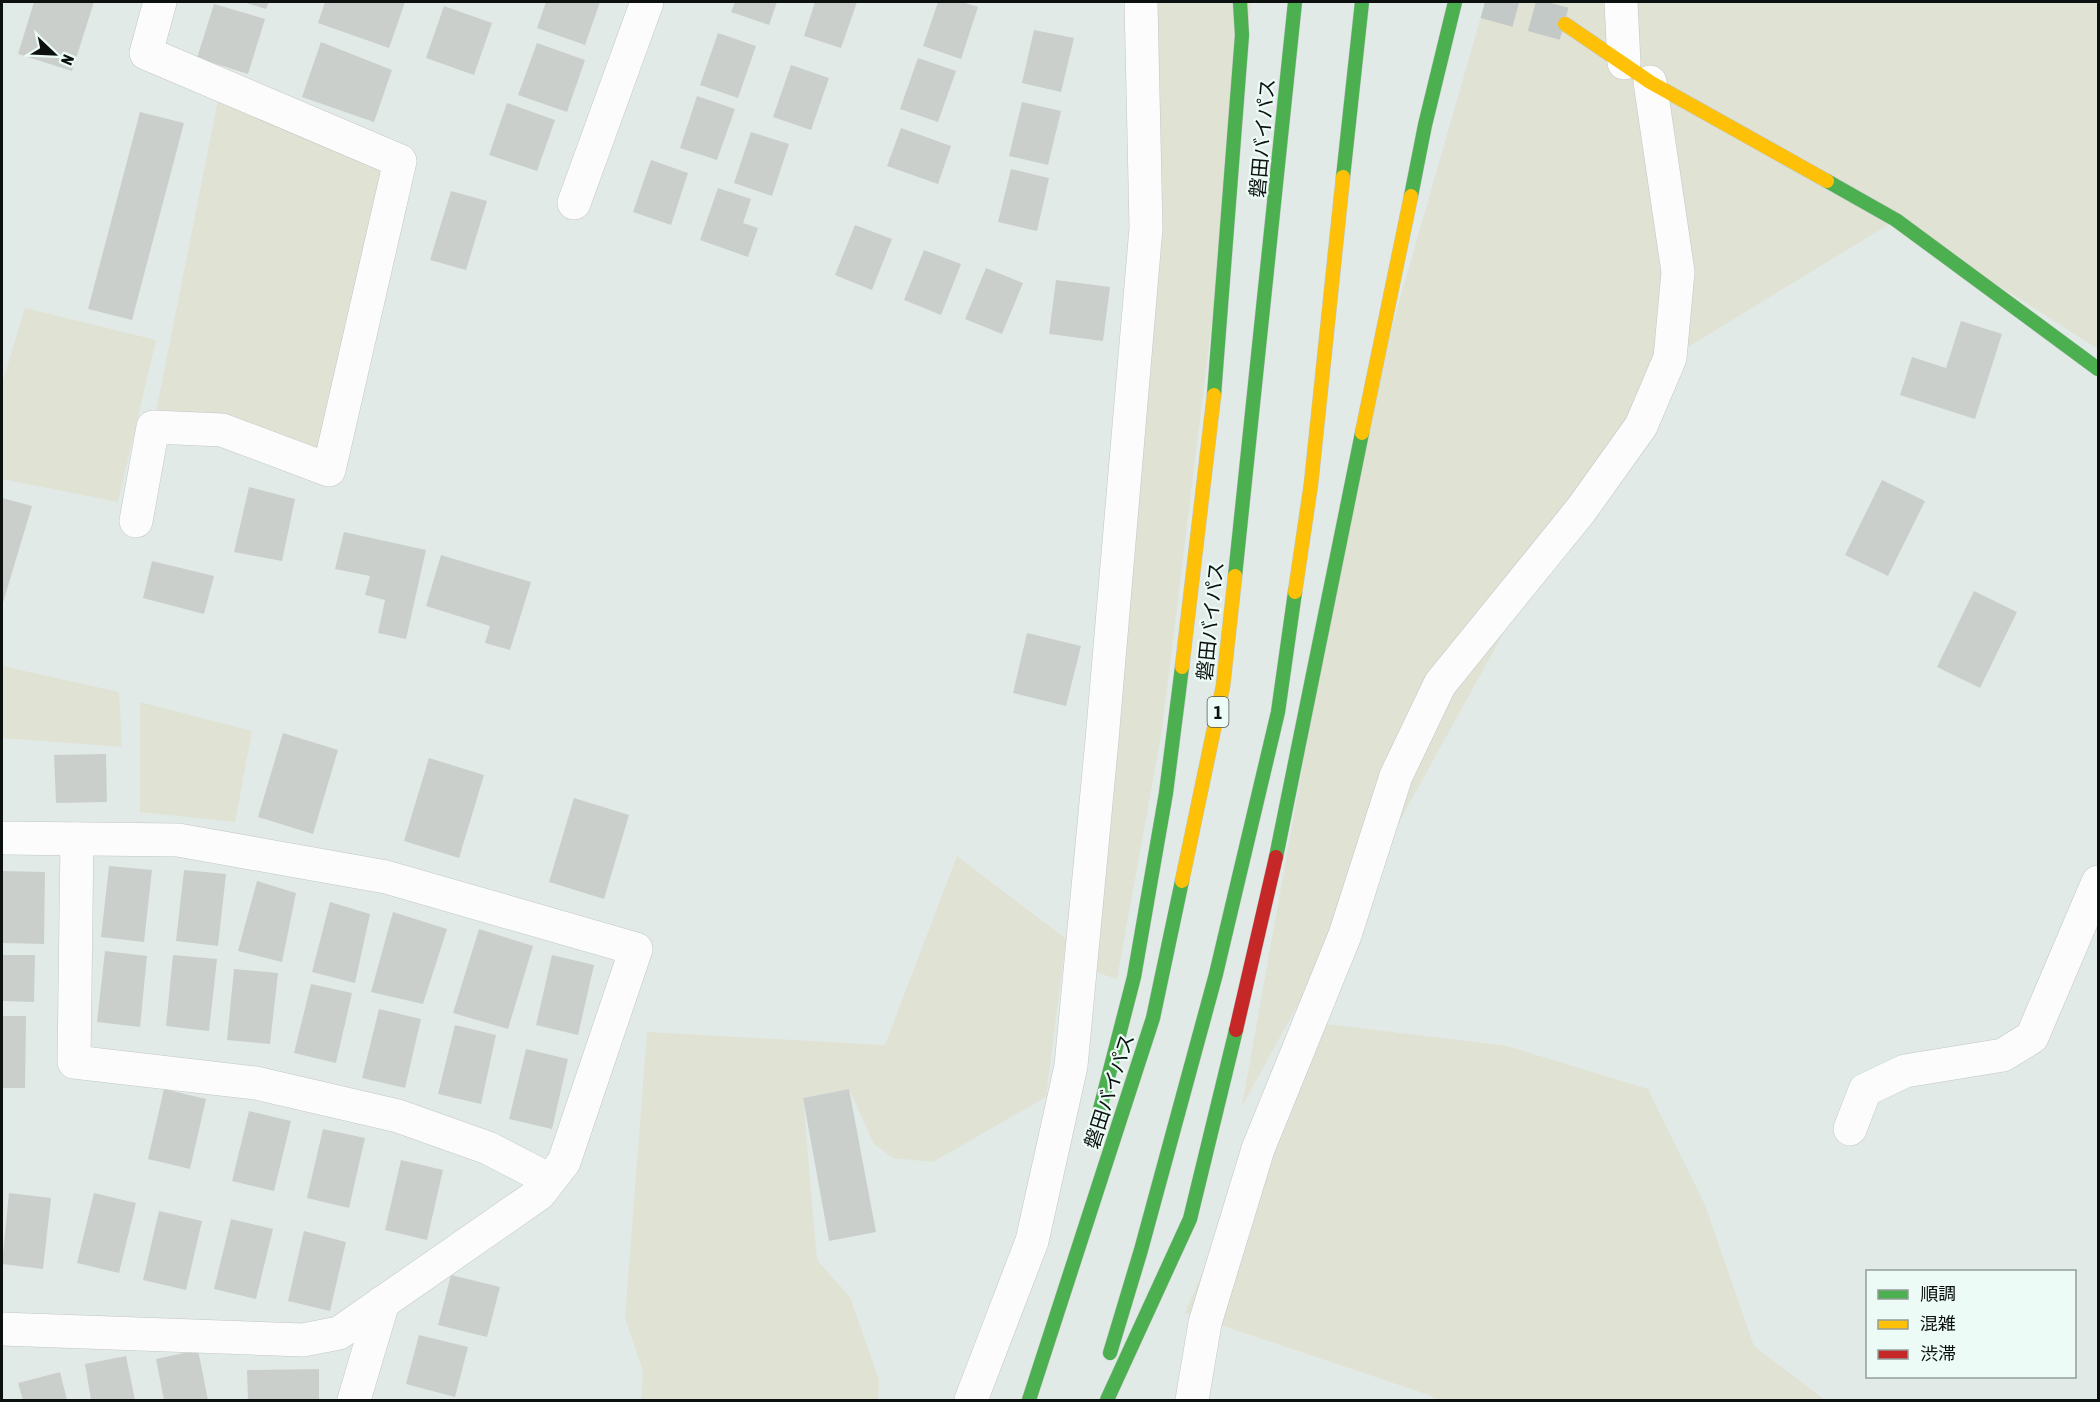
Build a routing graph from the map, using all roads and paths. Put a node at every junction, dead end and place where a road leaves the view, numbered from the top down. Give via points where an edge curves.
1 (160, 2) edge
2 (647, 2) edge
3 (1141, 2) edge
4 (1240, 2) edge
5 (1295, 2) edge
6 (1362, 2) edge
7 (1455, 2) edge
8 (1621, 2) edge
9 (1565, 24) tunnel mouth
10 (1624, 63) junction
11 (1650, 82) junction
12 (574, 203) dead end
13 (2098, 369) edge
14 (136, 521) dead end
15 (2, 838) edge
16 (77, 838) junction
17 (2098, 882) edge
18 (1850, 1129) dead end
19 (1090, 1149) dead end
20 (550, 1180) junction
21 (1070, 1229) dead end
22 (383, 1302) junction
23 (2, 1329) edge
24 (354, 1401) edge
25 (971, 1401) edge
26 (1028, 1401) edge
27 (1096, 1401) edge
28 (1107, 1401) edge
29 (1192, 1401) edge

1 - 14 street via 146,53 400,160 329,470 222,430 153,426
2 - 12 street
3 - 25 street via 1146,228 1071,1066 1032,1241
4 - 19 main road via 1242,35 1212,428 1166,793 1134,977
5 - 26 main road, 磐田バイパス / 1 via 1223,686 1153,1018
6 - 27 main road via 1311,484 1278,712 1216,974
7 - 28 main road via 1425,125 1267,903 1190,1218
8 - 10 street
9 - 10 main road
10 - 11 main road
11 - 13 main road via 1896,220
11 - 29 street via 1678,272 1670,358 1641,426 1581,510 1440,684 1396,776 1346,935 1258,1149 1205,1323
15 - 16 street
16 - 20 street via 74,1062 256,1083 398,1116 489,1148
16 - 20 street via 178,840 386,877 636,949 564,1162
17 - 18 street via 2032,1037 2003,1055 1905,1071 1865,1090
20 - 22 street via 538,1194
21 - 26 main road
22 - 23 street via 339,1333 303,1340
22 - 24 street

